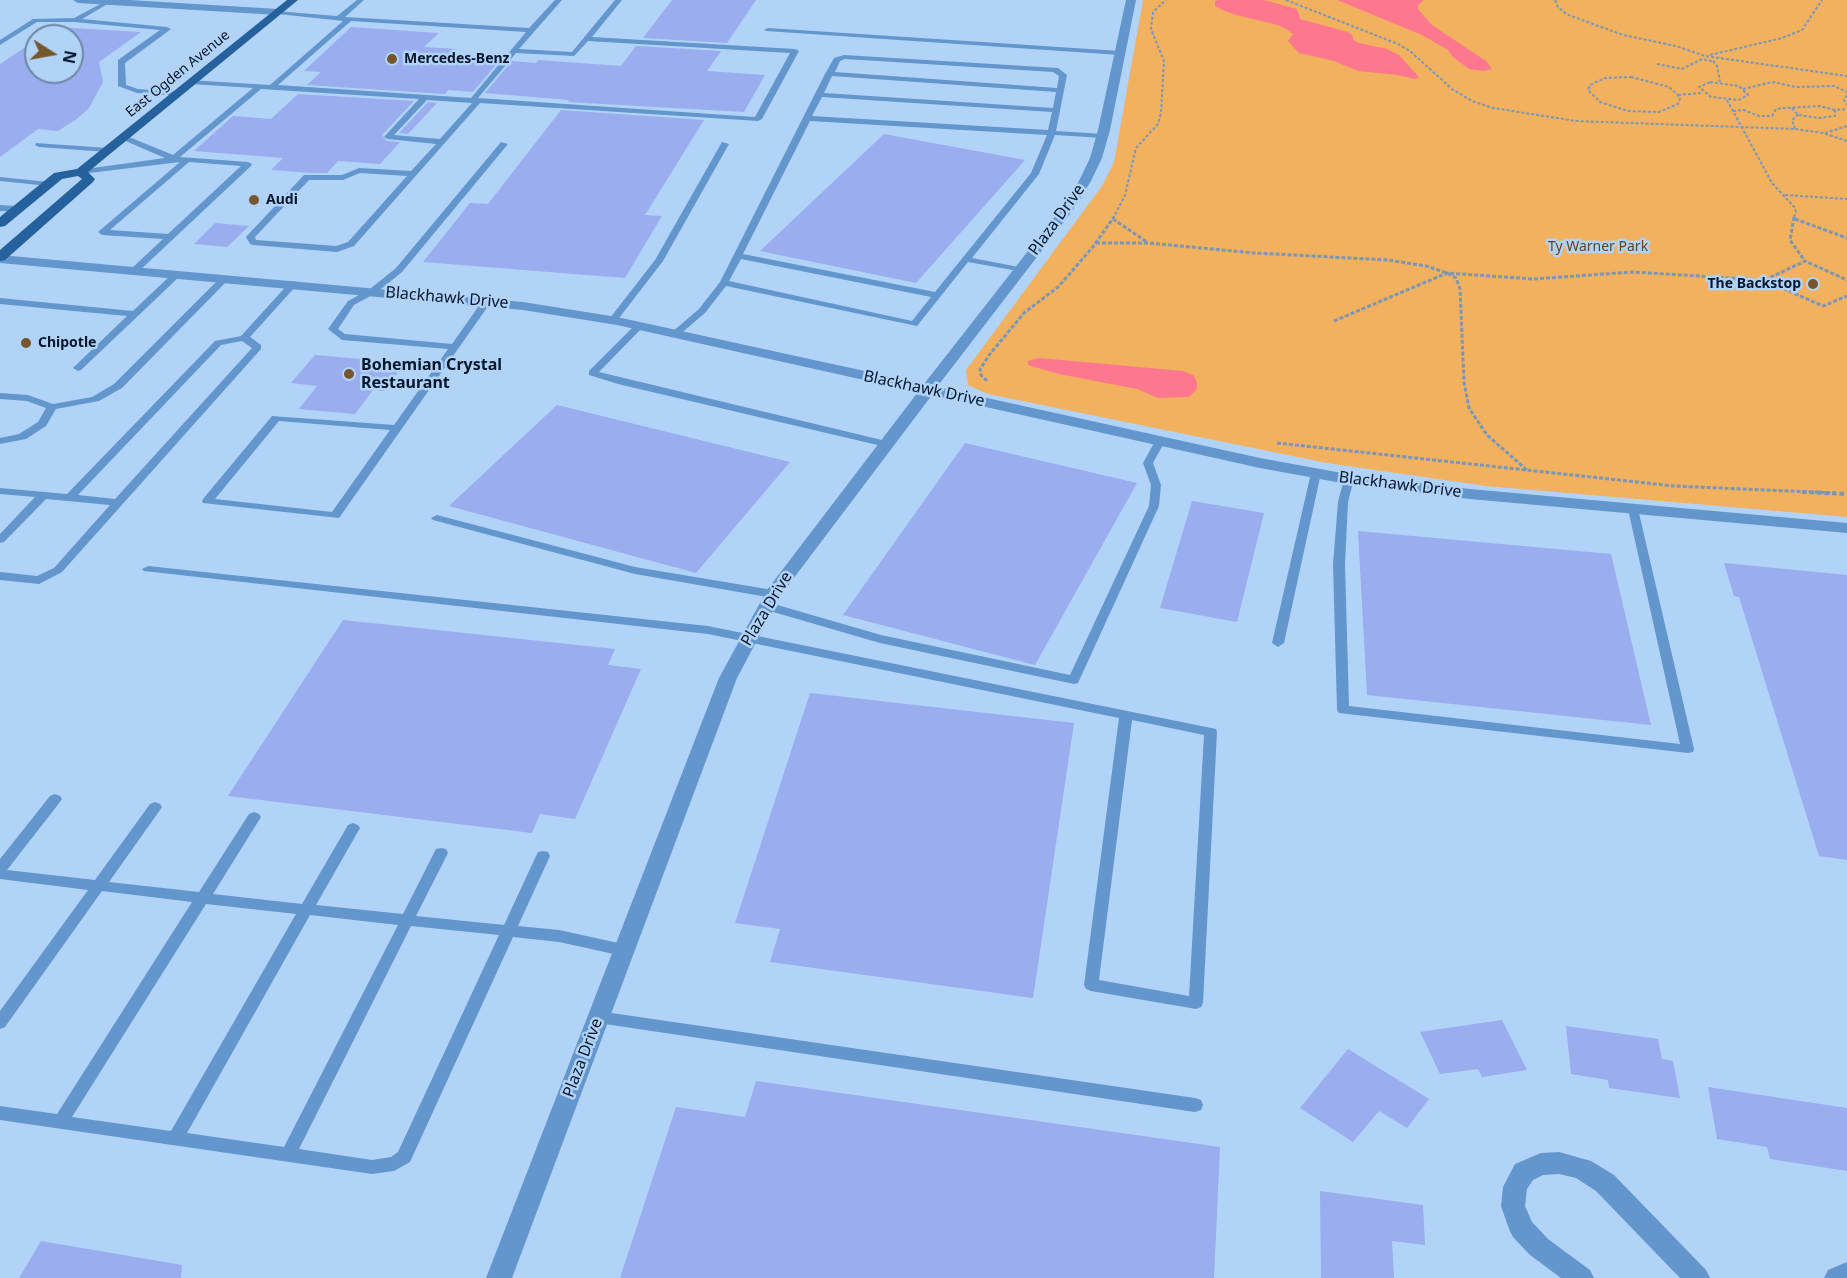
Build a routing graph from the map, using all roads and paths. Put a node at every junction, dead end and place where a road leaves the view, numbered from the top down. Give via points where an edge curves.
1 (78, 0) edge
2 (293, 0) edge
3 (361, 0) edge
4 (559, 0) edge
5 (620, 0) edge
6 (1131, 0) edge
7 (1166, 0) edge
8 (1286, 0) edge
9 (1555, 0) edge
10 (1822, 0) edge
11 (108, 2) junction
12 (278, 12) junction
13 (339, 18) junction
14 (348, 19) junction
15 (74, 20) junction
16 (531, 30) junction
17 (768, 30) dead end
18 (587, 39) junction
19 (0, 43) edge
20 (514, 51) junction
21 (1120, 53) junction
22 (1705, 56) junction
23 (1715, 62) junction
24 (1657, 64) dead end
25 (829, 74) junction
26 (1847, 76) edge
27 (191, 82) junction
28 (1720, 82) junction
29 (259, 87) junction
30 (272, 88) junction
31 (1743, 89) junction
32 (1060, 90) junction
33 (1703, 93) junction
34 (177, 94) junction
35 (1847, 94) edge
36 (819, 95) junction
37 (1678, 95) junction
38 (424, 98) junction
39 (1727, 100) junction
40 (475, 101) junction
41 (1847, 107) edge
42 (1791, 108) junction
43 (1056, 110) junction
44 (1835, 110) junction
45 (1734, 111) junction
46 (1798, 115) junction
47 (807, 118) junction
48 (1847, 126) edge
49 (1743, 127) junction
50 (1795, 129) junction
51 (1052, 132) junction
52 (1823, 133) junction
53 (1103, 136) junction
54 (124, 137) junction
55 (442, 141) junction
56 (1847, 141) edge
57 (504, 144) dead end
58 (725, 144) dead end
59 (39, 145) dead end
60 (108, 150) junction
61 (173, 159) junction
62 (187, 160) junction
63 (81, 172) junction
64 (414, 174) junction
65 (0, 179) edge
66 (49, 184) junction
67 (1784, 195) junction
68 (1847, 199) edge
69 (0, 208) edge
70 (17, 209) junction
71 (1113, 219) junction
72 (1795, 219) junction
73 (0, 223) edge
74 (170, 237) junction
75 (1847, 238) edge
76 (1096, 243) junction
77 (1148, 243) junction
78 (738, 256) junction
79 (0, 258) edge
80 (965, 259) junction
81 (1805, 261) junction
82 (1021, 270) junction
83 (134, 271) junction
84 (1448, 273) junction
85 (176, 275) junction
86 (224, 279) junction
87 (1764, 280) junction
88 (1847, 280) edge
89 (724, 282) junction
90 (293, 284) junction
91 (373, 291) junction
92 (937, 295) junction
93 (1847, 296) edge
94 (0, 301) edge
95 (486, 302) junction
96 (135, 314) junction
97 (613, 321) junction
98 (1334, 321) dead end
99 (639, 326) junction
100 (675, 334) junction
101 (244, 338) junction
102 (455, 347) junction
103 (78, 368) dead end
104 (992, 386) dead end
105 (928, 390) junction
106 (0, 396) edge
107 (52, 406) junction
108 (398, 428) junction
109 (0, 441) edge
110 (1160, 441) junction
111 (1274, 443) dead end
112 (886, 444) junction
113 (1528, 471) junction
114 (1316, 473) junction
115 (1348, 479) junction
116 (0, 491) edge
117 (1847, 494) edge
118 (43, 495) junction
119 (69, 498) junction
120 (118, 503) junction
121 (1633, 509) junction
122 (437, 518) dead end
123 (1847, 528) edge
124 (0, 540) edge
125 (148, 569) dead end
126 (0, 576) edge
127 (770, 600) junction
128 (749, 639) junction
129 (1278, 643) dead end
130 (1126, 715) junction
131 (55, 799) dead end
132 (154, 807) dead end
133 (254, 818) dead end
134 (353, 828) dead end
135 (441, 853) dead end
136 (543, 856) dead end
137 (0, 869) edge
138 (0, 874) edge
139 (98, 885) junction
140 (202, 898) junction
141 (305, 909) junction
142 (407, 920) junction
143 (509, 930) junction
144 (623, 950) junction
145 (598, 1017) junction
146 (0, 1023) edge
147 (1195, 1105) dead end
148 (0, 1113) edge
149 (61, 1121) junction
150 (175, 1138) junction
151 (288, 1155) junction
152 (1847, 1274) edge
153 (499, 1278) edge
154 (1581, 1278) edge
155 (1696, 1278) edge
156 (1837, 1278) edge

1 - 11 street
2 - 12 main road, East Ogden Avenue
3 - 13 lane
4 - 16 lane
5 - 18 lane
6 - 21 street, Plaza Drive
7 - 71 path via 1153,12 1151,28 1164,61 1161,112 1158,124 1136,148 1125,195
8 - 49 path via 1398,44 1452,89 1492,108 1576,121
9 - 22 path via 1560,10 1585,21
10 - 22 path via 1802,30
11 - 12 street
11 - 15 lane
12 - 13 lane
12 - 27 main road, East Ogden Avenue
13 - 14 lane
14 - 16 lane
14 - 30 lane
15 - 19 lane via 35,20
15 - 34 lane via 167,29 121,62 122,86
16 - 20 lane
17 - 21 lane
18 - 20 lane via 574,54
18 - 40 lane via 795,51 758,119
20 - 40 lane
21 - 53 street, Plaza Drive
22 - 23 path
22 - 26 path
23 - 24 path via 1702,59 1682,69
23 - 28 path
25 - 32 lane
25 - 32 lane via 837,60 844,57 1055,70 1063,75
25 - 36 lane
27 - 29 lane
27 - 34 main road, East Ogden Avenue
28 - 31 path
28 - 33 path via 1703,84 1699,87
29 - 30 lane
29 - 61 lane
30 - 38 lane
31 - 35 path via 1773,82 1796,87 1827,85
31 - 39 path via 1748,95 1744,98
32 - 43 lane
33 - 37 path
33 - 39 path
34 - 54 main road, East Ogden Avenue
35 - 41 path
36 - 43 lane
36 - 47 lane
37 - 37 path via 1658,83 1631,77 1596,81 1588,90 1600,102 1644,112 1671,109 1678,105
38 - 40 lane
38 - 55 lane via 388,137
39 - 45 path
40 - 55 lane
41 - 44 path
42 - 44 path via 1820,106
42 - 45 path via 1776,109 1772,116
42 - 46 path
43 - 51 lane
44 - 46 path via 1835,116 1829,118
45 - 49 path
46 - 50 path via 1792,120
47 - 51 lane
47 - 78 lane
48 - 52 path
49 - 50 path
49 - 67 path via 1772,183
50 - 52 path
51 - 53 lane
51 - 80 lane via 1035,174
52 - 56 path
53 - 82 street, Plaza Drive via 1085,181
54 - 60 main road, East Ogden Avenue
54 - 61 lane
55 - 64 lane
57 - 91 lane via 399,270
58 - 97 lane via 658,261
59 - 60 lane
60 - 63 main road, East Ogden Avenue
61 - 62 lane
61 - 63 lane
62 - 74 lane via 248,164
62 - 74 lane via 102,232
63 - 66 main road, East Ogden Avenue via 58,176
63 - 79 main road, East Ogden Avenue via 88,179
64 - 64 lane via 351,244 337,249 254,242 250,237 308,177 343,178 359,170
65 - 66 lane
66 - 70 main road, East Ogden Avenue
67 - 68 path
67 - 72 path via 1796,210
69 - 70 lane
70 - 73 main road, East Ogden Avenue
71 - 76 path
71 - 77 path
72 - 75 path
72 - 81 path via 1790,240
74 - 83 lane
76 - 77 path
76 - 104 path via 1058,287 1024,313 983,363 981,375
77 - 84 path via 1388,260
78 - 89 lane
78 - 92 lane
79 - 83 street, Blackhawk Drive
80 - 82 lane
80 - 92 lane
81 - 87 path
81 - 88 path
82 - 105 street, Plaza Drive
83 - 85 street, Blackhawk Drive
84 - 87 path via 1533,279 1633,272
84 - 98 path
84 - 113 path via 1456,278 1460,289 1464,382 1469,408 1499,448
85 - 86 street, Blackhawk Drive
85 - 96 lane
86 - 90 street, Blackhawk Drive
86 - 107 lane via 118,386 95,399
87 - 93 path via 1823,306
89 - 92 lane via 914,324
89 - 100 lane via 702,310
90 - 91 street, Blackhawk Drive
90 - 101 lane
91 - 95 street, Blackhawk Drive
91 - 102 lane via 351,303 337,322 333,329 342,337
94 - 96 lane
95 - 97 street, Blackhawk Drive
95 - 102 lane
96 - 103 lane
97 - 99 street, Blackhawk Drive
99 - 100 street, Blackhawk Drive
99 - 112 lane via 592,373
100 - 105 street, Blackhawk Drive
101 - 119 lane via 218,343
101 - 120 lane via 258,347
102 - 108 lane
105 - 110 street, Blackhawk Drive
105 - 112 street, Plaza Drive
106 - 107 lane via 27,398
107 - 109 lane via 42,424 22,437
108 - 108 lane via 335,516 207,501 276,418
110 - 114 street, Blackhawk Drive
110 - 127 lane via 1148,463 1156,485 1154,506 1074,680 880,639
111 - 113 path
112 - 127 street, Plaza Drive
113 - 117 path via 1674,486
114 - 115 street, Blackhawk Drive
114 - 129 lane
115 - 121 street, Blackhawk Drive
115 - 121 lane via 1339,564 1343,710 1688,749
116 - 118 lane
118 - 119 lane
118 - 124 lane
119 - 120 lane
120 - 126 lane via 58,570 39,580
121 - 123 street, Blackhawk Drive
122 - 127 lane via 635,570
125 - 128 lane via 708,630
127 - 128 street, Plaza Drive
128 - 130 lane
128 - 144 street, Plaza Drive via 709,724
130 - 130 lane via 1211,732 1196,1003 1091,985
131 - 137 lane
132 - 139 lane
133 - 140 lane
134 - 141 lane
135 - 142 lane
136 - 143 lane
138 - 139 lane
139 - 140 lane
139 - 146 lane
140 - 141 lane
140 - 149 lane
141 - 142 lane
141 - 150 lane
142 - 143 lane
142 - 151 lane
143 - 144 lane
143 - 151 lane via 404,1157 394,1164 372,1167
144 - 145 street, Plaza Drive
145 - 147 lane
145 - 153 street, Plaza Drive
148 - 149 lane
149 - 150 lane
150 - 151 lane
152 - 156 street
154 - 155 street via 1539,1247 1522,1229 1513,1206 1515,1187 1524,1172 1541,1164 1559,1163 1582,1169 1605,1183

